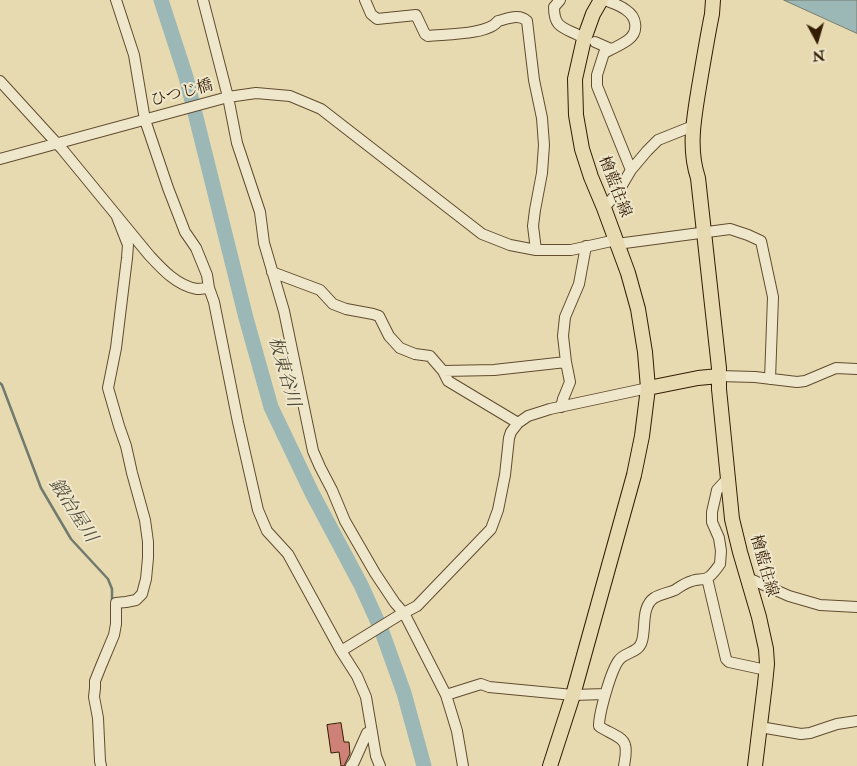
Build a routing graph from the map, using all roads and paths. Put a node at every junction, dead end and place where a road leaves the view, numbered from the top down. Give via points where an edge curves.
1 (116, 0) edge
2 (203, 0) edge
3 (365, 0) edge
4 (560, 0) edge
5 (603, 0) edge
6 (713, 0) edge
7 (578, 34) dead end
8 (595, 42) dead end
9 (611, 49) junction
10 (0, 81) edge
11 (228, 97) junction
12 (144, 120) junction
13 (693, 126) junction
14 (57, 143) junction
15 (0, 158) edge
16 (631, 170) junction
17 (604, 208) junction
18 (117, 217) junction
19 (704, 232) junction
20 (617, 242) junction
21 (586, 246) junction
22 (536, 250) junction
23 (272, 272) junction
24 (209, 288) junction
25 (566, 362) junction
26 (857, 369) edge
27 (443, 371) junction
28 (719, 376) junction
29 (770, 379) junction
30 (648, 388) junction
31 (561, 407) junction
32 (518, 423) junction
33 (728, 478) junction
34 (707, 578) junction
35 (748, 578) junction
36 (857, 607) edge
37 (401, 614) junction
38 (344, 650) junction
39 (766, 670) junction
40 (605, 694) junction
41 (446, 695) junction
42 (573, 695) junction
43 (857, 721) edge
44 (760, 727) junction
45 (372, 732) junction
46 (101, 766) edge
47 (351, 766) edge
48 (380, 766) edge
49 (463, 766) edge
50 (550, 766) edge
51 (624, 766) edge
52 (756, 766) edge

1 - 12 street via 134,55
2 - 11 street
3 - 22 street via 377,19 416,15 428,36 480,31 498,21 524,18 544,145 533,226
4 - 7 street via 554,7 558,25
5 - 9 street via 628,11 636,23 636,30 629,39
5 - 17 main road, 檜藍住線 via 593,14 584,39 576,79 576,115 582,149
6 - 13 main road, 檜藍住線
8 - 9 street
9 - 16 street via 604,53 597,86
10 - 14 street
11 - 12 street, ひつじ橋
11 - 22 street, ひつじ橋 via 256,93 290,96 321,109 482,234 510,245
11 - 23 street via 237,143 260,212
12 - 14 street, ひつじ橋
12 - 24 street
13 - 16 street via 658,140
13 - 19 main road, 檜藍住線 via 692,146
14 - 15 street, ひつじ橋
14 - 18 street
16 - 17 street
17 - 20 main road, 檜藍住線
18 - 24 street via 162,269 184,285
18 - 46 street via 128,245 108,388 145,520 148,558 142,594 136,600 116,603 114,635 96,681 94,697
19 - 20 street, ひつじ橋
19 - 28 main road, 檜藍住線
19 - 29 street, ひつじ橋 via 730,229 762,241 773,297
20 - 21 street, ひつじ橋
20 - 30 main road, 檜藍住線 via 638,309
21 - 22 street, ひつじ橋 via 571,250
21 - 25 street via 579,284 565,317
23 - 27 street via 320,290 333,304 379,316 389,336 400,348 430,356
23 - 37 street via 284,311 313,451 345,521
24 - 38 street via 258,510 267,531 288,554
25 - 27 street via 494,370
25 - 31 street via 570,382
26 - 29 street via 836,368 797,382
27 - 32 street via 448,381
28 - 29 street
28 - 30 main road
28 - 33 main road, 檜藍住線
30 - 31 street
30 - 42 main road, 檜藍住線 via 634,475
31 - 32 street via 528,416
32 - 37 street via 509,438 505,475 491,529 416,606
33 - 34 street via 717,490 712,512 712,522 719,538 720,564
33 - 35 main road, 檜藍住線 via 732,519
34 - 39 street via 726,659
34 - 40 street via 683,584 648,604 642,644 620,658
35 - 36 street via 820,605
35 - 39 main road, 檜藍住線 via 766,649
37 - 38 street
37 - 41 street
38 - 45 street via 366,697
39 - 44 main road, 檜藍住線
40 - 42 street
40 - 51 street via 600,726 622,739 625,744
41 - 42 street via 481,684
41 - 49 street
42 - 50 main road, 檜藍住線
43 - 44 street via 801,734
44 - 52 main road, 檜藍住線
45 - 47 street via 367,733
45 - 48 street

